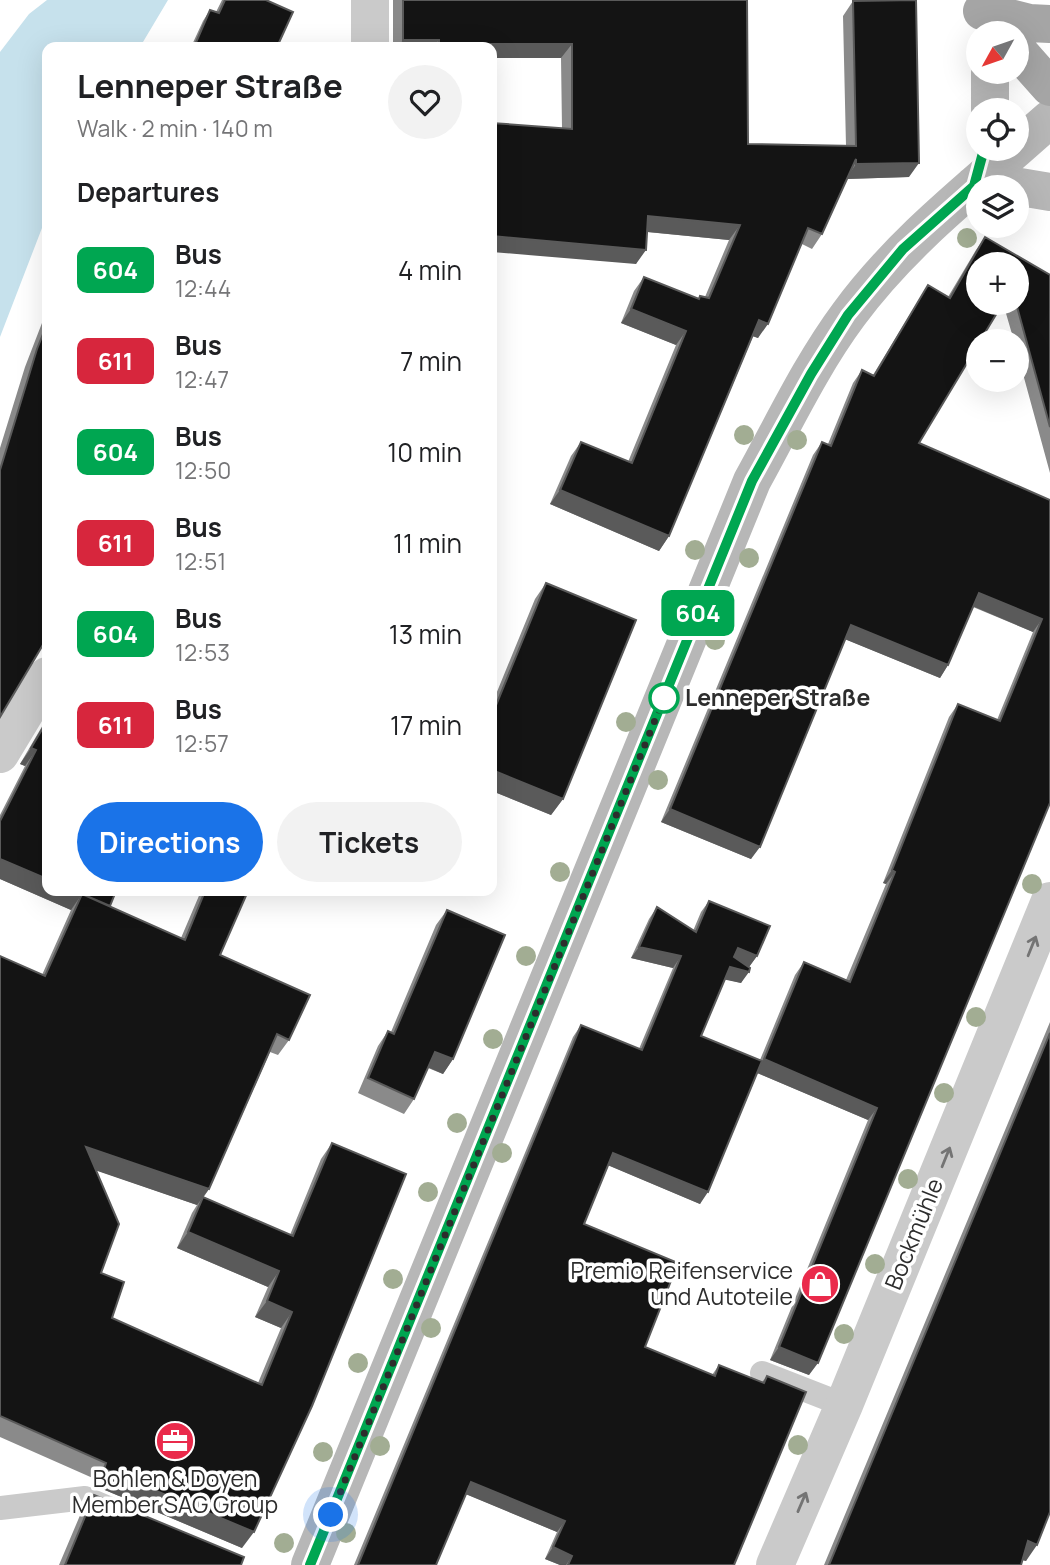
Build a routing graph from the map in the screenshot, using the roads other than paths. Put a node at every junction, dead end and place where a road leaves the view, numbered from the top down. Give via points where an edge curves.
1 (370, 0) edge
2 (985, 19) edge
3 (1050, 24) edge
4 (370, 42) edge
5 (1029, 64) edge
6 (1050, 88) edge
7 (1050, 119) edge
8 (1029, 137) edge
9 (1002, 161) edge
10 (986, 175) edge
11 (1029, 188) edge
12 (1050, 192) edge
13 (966, 193) edge
14 (42, 684) edge
15 (0, 754) edge
16 (1050, 901) edge
17 (762, 1373) dead end
18 (844, 1405) junction
19 (0, 1508) edge
20 (148, 1524) edge
21 (310, 1565) edge
22 (775, 1565) edge

1 - 4 street
2 - 3 main road
5 - 6 main road
7 - 8 main road
9 - 10 main road
11 - 12 main road
13 - 21 main road via 903,249 848,315 752,481
14 - 15 street
18 -> 16 street, Bockmühle
17 - 18 lane
22 -> 18 street, Bockmühle
19 - 20 lane via 85,1498

